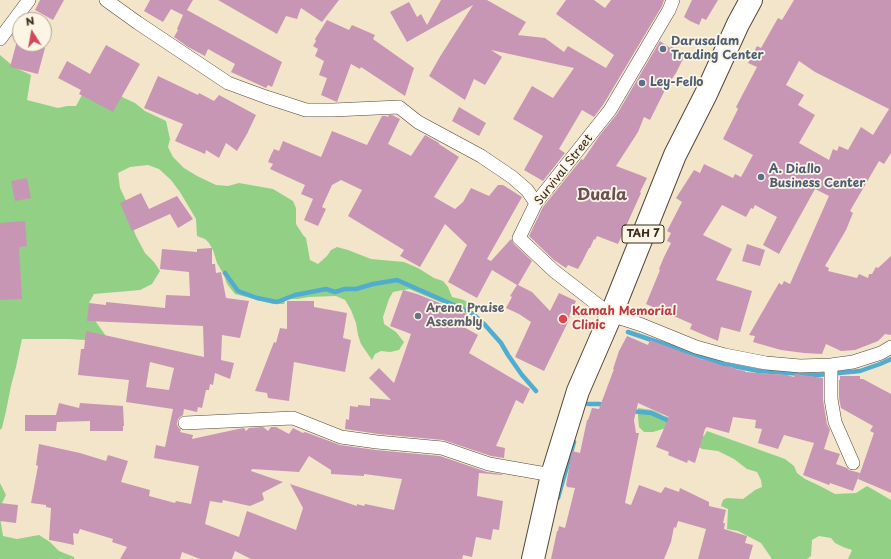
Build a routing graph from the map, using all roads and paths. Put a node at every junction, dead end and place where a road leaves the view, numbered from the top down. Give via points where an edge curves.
1 (29, 0) edge
2 (106, 0) edge
3 (673, 0) edge
4 (751, 0) edge
5 (0, 39) edge
6 (536, 202) junction
7 (611, 315) junction
8 (891, 347) edge
9 (831, 365) junction
10 (186, 423) dead end
11 (853, 463) dead end
12 (552, 475) junction
13 (533, 559) edge

1 - 5 street
2 - 6 street via 228,83 266,97 306,110 399,107 418,122 481,156 512,177
3 - 6 street, Survival Street via 610,110
4 - 7 highway, TAH 7 via 675,155
6 - 7 street, Survival Street via 519,238 554,271
7 - 9 street via 696,347 725,355 766,363
7 - 12 highway, TAH 7 via 578,391
8 - 9 street via 853,362
9 - 11 street via 831,399 835,422
10 - 12 street via 293,418 341,437 442,448 489,464
12 - 13 highway, TAH 7

